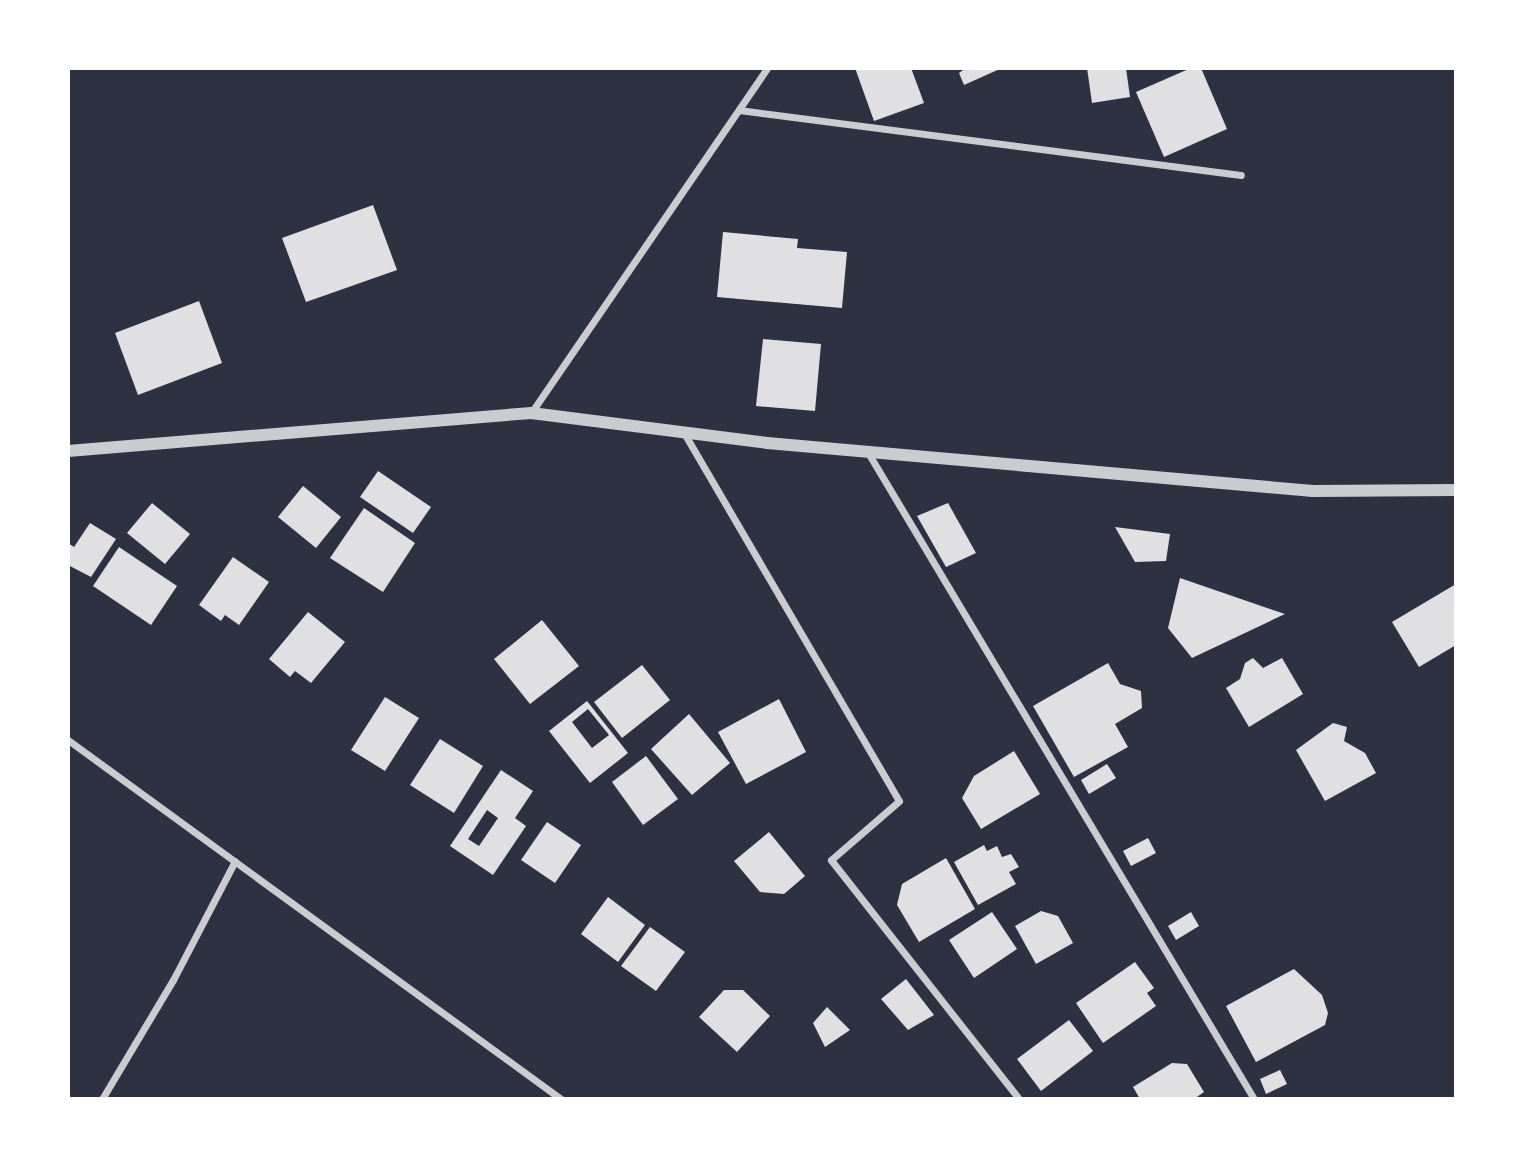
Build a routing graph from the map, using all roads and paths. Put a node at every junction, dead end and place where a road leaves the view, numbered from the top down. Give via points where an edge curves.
1 (767, 68) edge
2 (739, 110) junction
3 (1241, 175) dead end
4 (531, 413) junction
5 (683, 432) junction
6 (68, 451) edge
7 (867, 451) junction
8 (1456, 490) edge
9 (68, 740) edge
10 (235, 861) junction
11 (102, 1099) edge
12 (562, 1099) edge
13 (1019, 1099) edge
14 (1254, 1099) edge

1 - 2 street
2 - 3 street
2 - 4 street
4 - 5 street
4 - 6 street
5 - 7 street
5 - 13 street via 899,801 831,860
7 - 8 street via 1314,491
7 - 14 street
9 - 10 street
10 - 11 street via 173,981
10 - 12 street

